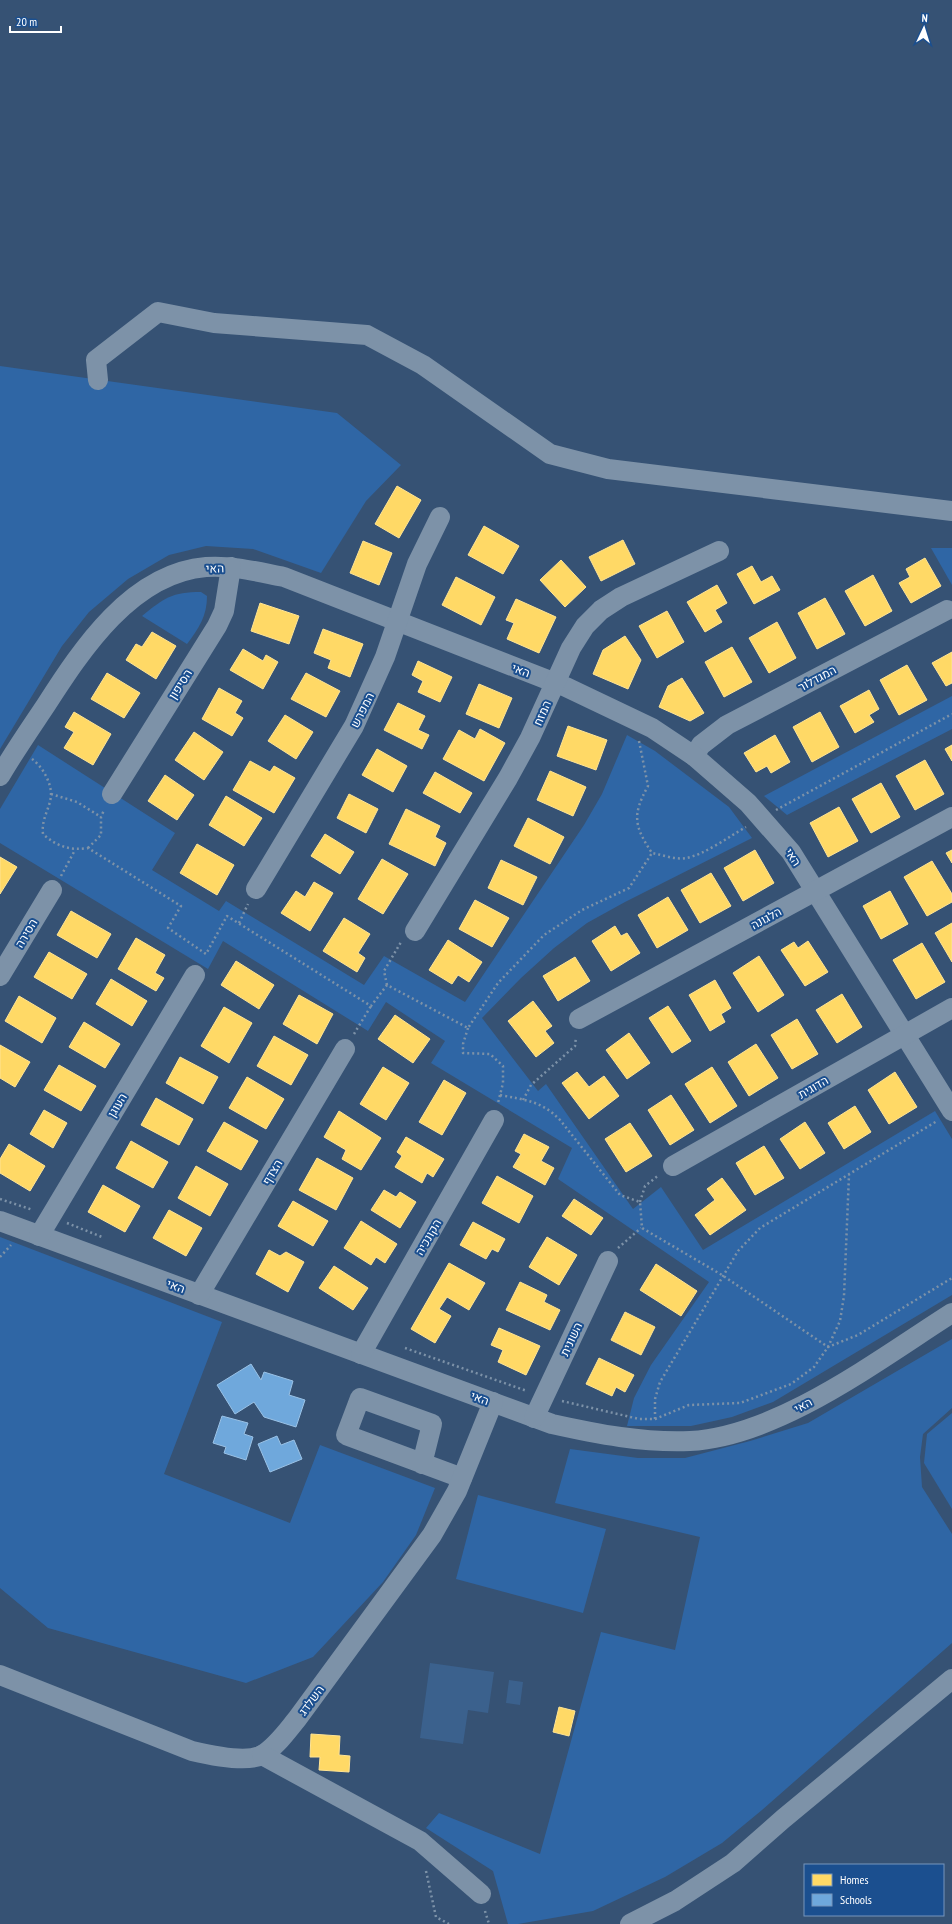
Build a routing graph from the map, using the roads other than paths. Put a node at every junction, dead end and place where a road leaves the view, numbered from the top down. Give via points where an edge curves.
1 (98, 380) dead end
2 (952, 511) edge
3 (440, 517) dead end
4 (720, 551) dead end
5 (231, 568) junction
6 (947, 610) dead end
7 (398, 622) junction
8 (555, 683) junction
9 (694, 756) junction
10 (0, 776) edge
11 (112, 794) road end
12 (952, 817) edge
13 (256, 889) dead end
14 (52, 890) road end
15 (815, 891) junction
16 (415, 931) road end
17 (195, 975) dead end
18 (0, 976) edge
19 (952, 1008) edge
20 (579, 1019) road end
21 (904, 1035) junction
22 (345, 1049) road end
23 (946, 1115) edge
24 (494, 1120) road end
25 (673, 1166) road end
26 (0, 1221) edge
27 (39, 1236) junction
28 (608, 1261) road end
29 (199, 1294) junction
30 (952, 1313) edge
31 (361, 1354) junction
32 (493, 1402) junction
33 (534, 1418) junction
34 (422, 1464) dead end
35 (462, 1478) junction
36 (0, 1675) edge
37 (952, 1679) edge
38 (262, 1755) junction
39 (481, 1894) dead end
40 (630, 1924) edge

1 - 2 street via 96,360 158,312 214,323 367,335 423,365 550,454 608,469
3 - 7 street, המפרש via 417,564
4 - 8 street, המזח via 621,597 601,610 585,626 571,648
5 - 7 street, האי via 284,577
5 - 10 street, האי via 205,567 171,576 129,601 86,646
5 - 11 street, הסיפון via 224,611 217,626
6 - 9 street, המגדלור via 727,725 701,745
7 - 8 street, האי
7 - 13 street, המפרש via 354,726
8 - 9 street, האי via 652,728
8 - 16 street, המזח via 508,778
9 - 15 street, האי via 748,803 772,829 791,852
12 - 15 street, הלגונה
14 - 18 street, הסירה
15 - 20 street, הלגונה
15 - 21 street, האי
17 - 27 street, העוגן
19 - 21 street, הדוגית
21 - 23 street, האי
21 - 25 street, הדוגית
22 - 29 street, הצדף
24 - 31 street, הקונכיה
26 - 27 street, האי
27 - 29 street, האי
28 - 33 street, השונית
29 - 31 street, האי
30 - 33 street, האי via 841,1384 785,1415 721,1436 691,1441 655,1441 588,1432
31 - 32 street, האי
32 - 33 street, האי
32 - 35 street, השלדג
34 - 35 street
35 - 38 street, השלדג via 432,1535 405,1574 297,1719
36 - 38 street via 192,1751 217,1757 242,1758
37 - 40 street via 733,1863 675,1901
38 - 39 street via 420,1841

